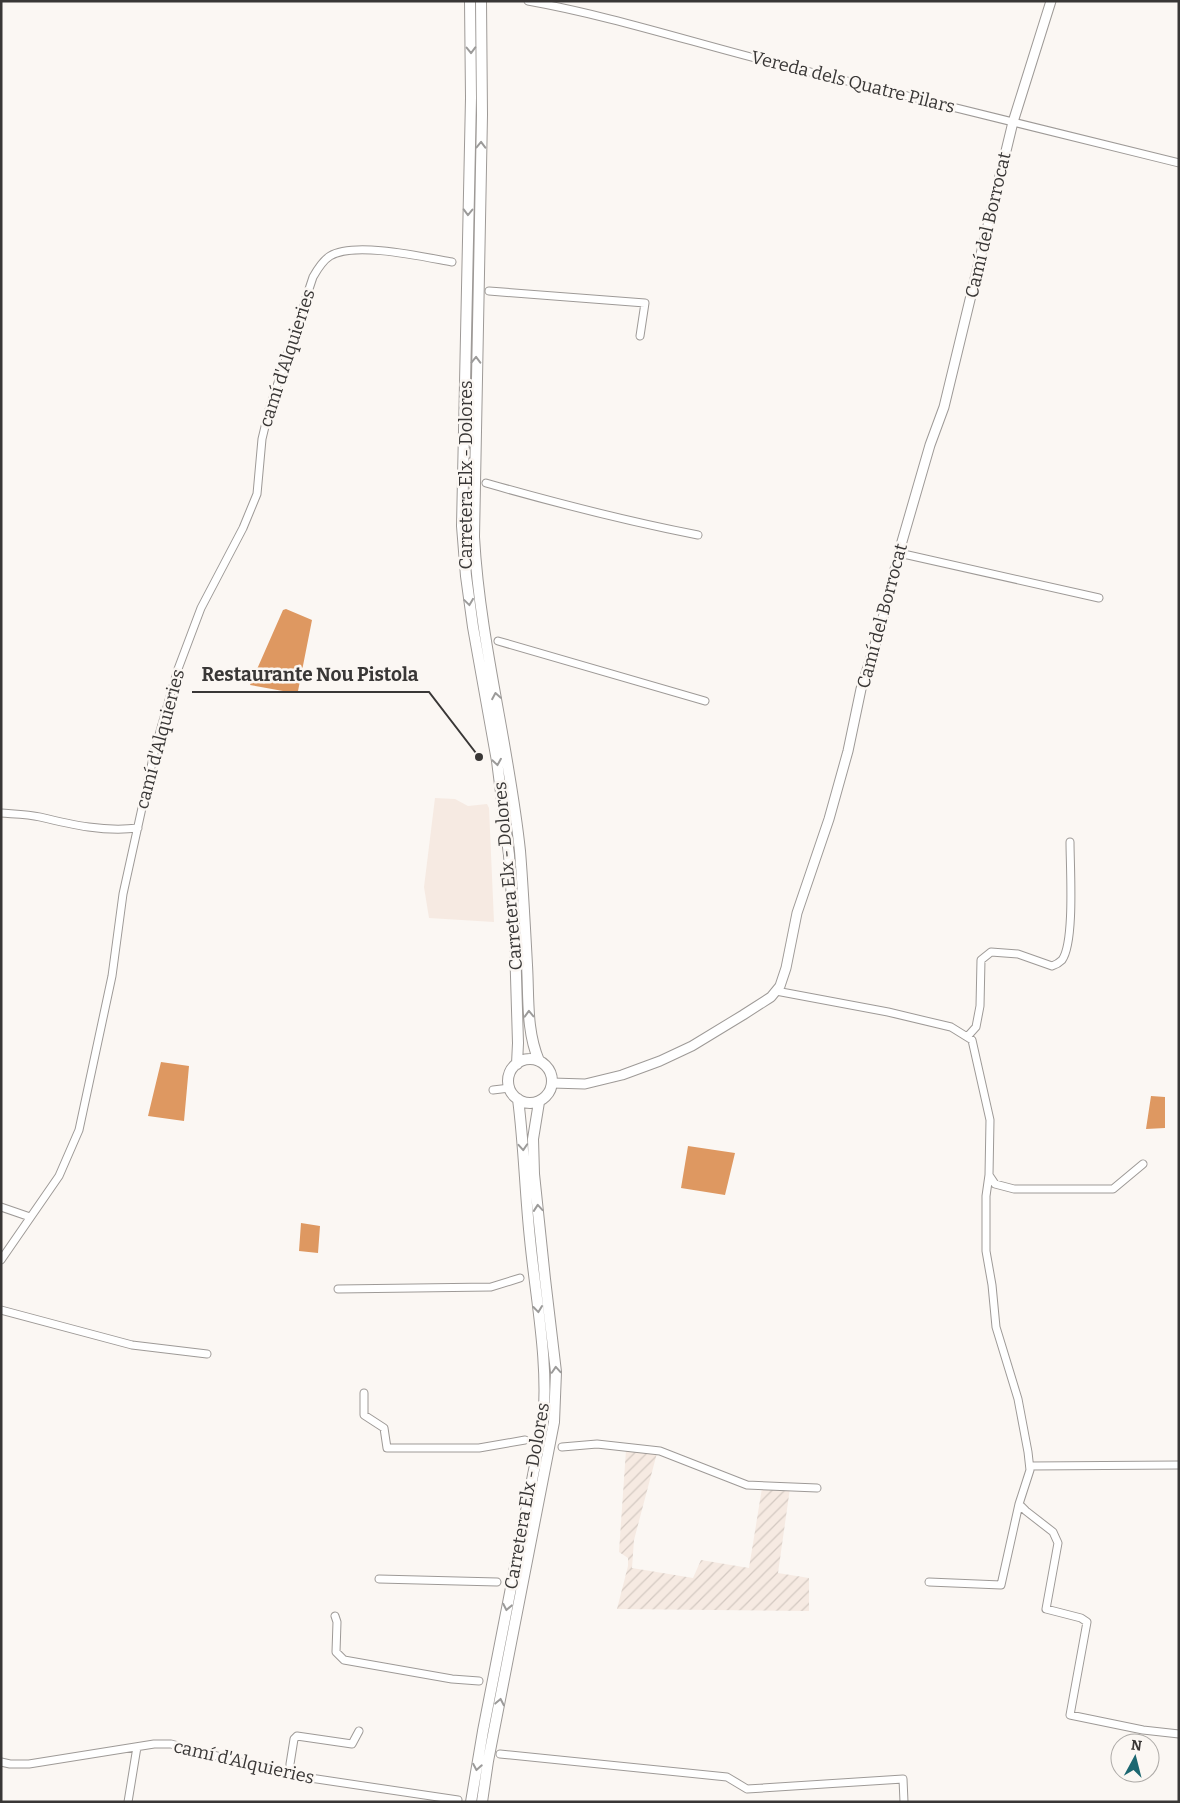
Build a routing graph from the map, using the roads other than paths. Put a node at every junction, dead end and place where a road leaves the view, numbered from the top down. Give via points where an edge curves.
1 (470, 1) edge
2 (481, 1) edge
3 (528, 1) edge
4 (1051, 1) edge
5 (1013, 122) junction
6 (1179, 163) edge
7 (452, 262) dead end
8 (489, 291) dead end
9 (640, 336) dead end
10 (486, 483) dead end
11 (698, 535) dead end
12 (899, 553) junction
13 (1098, 598) dead end
14 (498, 641) dead end
15 (705, 701) dead end
16 (1, 813) edge
17 (138, 828) junction
18 (1070, 842) dead end
19 (776, 991) junction
20 (967, 1037) junction
21 (539, 1061) junction
22 (517, 1064) junction
23 (552, 1083) junction
24 (510, 1088) junction
25 (493, 1090) dead end
26 (518, 1099) junction
27 (539, 1102) junction
28 (1143, 1164) dead end
29 (988, 1176) junction
30 (1, 1207) edge
31 (30, 1217) junction
32 (1, 1260) edge
33 (520, 1278) dead end
34 (338, 1289) dead end
35 (1, 1310) edge
36 (207, 1354) dead end
37 (364, 1393) dead end
38 (524, 1440) dead end
39 (562, 1447) dead end
40 (1179, 1465) edge
41 (1030, 1466) junction
42 (817, 1488) dead end
43 (1019, 1504) junction
44 (379, 1579) dead end
45 (497, 1582) dead end
46 (929, 1582) dead end
47 (335, 1616) dead end
48 (479, 1681) dead end
49 (359, 1732) dead end
50 (1179, 1734) edge
51 (137, 1747) junction
52 (500, 1754) dead end
53 (1, 1762) edge
54 (290, 1775) junction
55 (458, 1800) dead end
56 (128, 1802) edge
57 (471, 1802) edge
58 (482, 1802) edge
59 (904, 1802) edge

1 -> 22 main road, Carretera Elx - Dolores via 462,526 473,627 497,761 509,855 516,952
21 -> 2 main road, Carretera Elx - Dolores via 529,1024 520,851 480,604 474,537
3 - 5 street, Vereda dels Quatre Pilars
4 - 5 street, Camí del Borrocat
5 - 6 street, Vereda dels Quatre Pilars
5 - 12 street, Camí del Borrocat via 944,407
7 - 17 street, camí d'Alquieries via 397,252 353,250 331,256 313,277 262,439 257,494 201,608 178,669 155,749
8 - 9 street via 645,303
10 - 11 street via 567,506
12 - 13 street
12 - 19 street, Camí del Borrocat via 829,819 798,912 786,968
14 - 15 street
16 - 17 street via 103,829
17 - 31 street, camí d'Alquieries via 112,976 79,1130 59,1176
18 - 20 street via 1070,930 1068,948 1062,960 1052,966 1018,954 991,952 981,960 980,1006 976,1027
19 - 20 street via 951,1027
19 - 23 street, Camí del Borrocat via 692,1046 660,1061 585,1084
20 - 29 street via 972,1040 990,1120
21 - 22 main road via 526,1060
21 - 23 main road via 550,1072
22 - 24 main road via 509,1076
23 - 27 main road via 547,1096
24 - 25 street
24 - 26 main road
26 - 27 main road via 528,1103
26 -> 57 main road, Carretera Elx - Dolores via 546,1397
58 -> 27 main road, Carretera Elx - Dolores via 554,1422 556,1372 534,1174 533,1138
28 - 29 street via 1113,1189 1014,1189 995,1184
29 - 41 street via 986,1251 996,1328 1018,1399
30 - 31 street
31 - 32 street, camí d'Alquieries
33 - 34 street via 491,1287
35 - 36 street via 132,1345
37 - 38 street via 364,1416 384,1428 387,1448 479,1448
39 - 42 street via 597,1444 660,1451 747,1485
40 - 41 street
41 - 43 street
43 - 46 street via 1001,1585
43 - 50 street via 1053,1532 1058,1543 1046,1609 1088,1622 1070,1715
44 - 45 street
47 - 48 street via 336,1652 344,1660
49 - 54 street via 352,1744 297,1736
51 - 53 street, camí d'Alquieries via 29,1764
51 - 54 street, camí d'Alquieries via 171,1744
51 - 56 street
52 - 59 street via 727,1777 747,1788 904,1779
54 - 55 street, camí d'Alquieries

